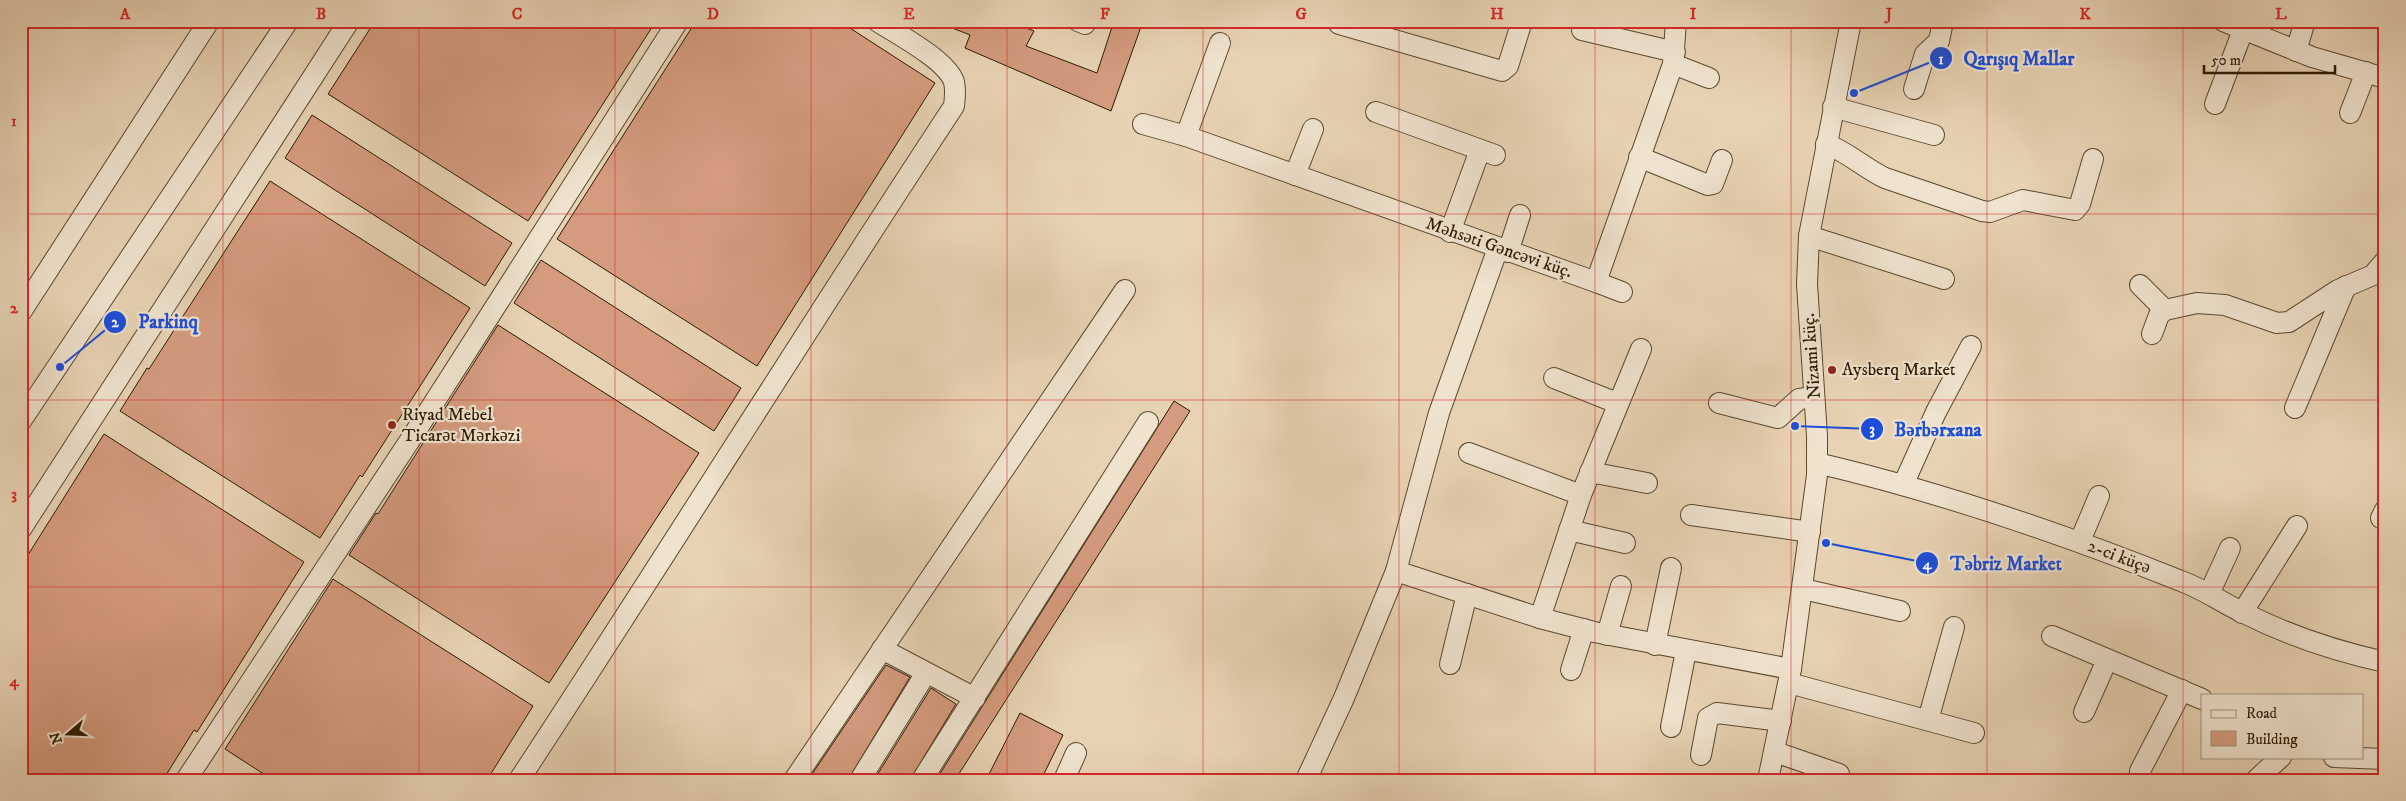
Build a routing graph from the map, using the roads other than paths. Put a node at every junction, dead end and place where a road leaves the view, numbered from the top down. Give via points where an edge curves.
1 (209, 21) edge
2 (288, 21) edge
3 (349, 21) edge
4 (678, 21) edge
5 (877, 21) edge
6 (1522, 21) edge
7 (1676, 21) edge
8 (1850, 21) edge
9 (1943, 21) edge
10 (2223, 21) edge
11 (2305, 21) edge
12 (1339, 24) dead end
13 (1582, 30) dead end
14 (2243, 30) junction
15 (1220, 43) dead end
16 (2296, 51) junction
17 (1674, 58) junction
18 (2375, 75) edge
19 (1709, 78) dead end
20 (1914, 89) dead end
21 (2215, 104) dead end
22 (1834, 107) junction
23 (1376, 112) dead end
24 (2350, 113) dead end
25 (1143, 124) dead end
26 (1314, 129) dead end
27 (1934, 135) dead end
28 (1186, 136) junction
29 (1826, 144) junction
30 (1639, 157) junction
31 (2093, 159) dead end
32 (1722, 160) dead end
33 (1295, 175) junction
34 (1520, 215) dead end
35 (1450, 232) junction
36 (1809, 236) junction
37 (1503, 250) junction
38 (2385, 261) edge
39 (1944, 279) dead end
40 (1596, 282) junction
41 (2140, 285) dead end
42 (2346, 286) junction
43 (1125, 290) dead end
44 (1622, 292) dead end
45 (2165, 310) junction
46 (21, 312) edge
47 (2152, 334) dead end
48 (1971, 346) dead end
49 (1640, 349) dead end
50 (1554, 378) dead end
51 (1814, 397) junction
52 (1617, 403) junction
53 (1719, 403) dead end
54 (2295, 408) dead end
55 (21, 421) edge
56 (1148, 422) dead end
57 (1469, 453) dead end
58 (1817, 463) junction
59 (1590, 472) junction
60 (1647, 483) dead end
61 (1903, 485) junction
62 (1581, 495) junction
63 (2099, 496) dead end
64 (1691, 515) dead end
65 (2297, 526) dead end
66 (21, 529) edge
67 (1570, 530) junction
68 (1810, 532) junction
69 (2080, 542) junction
70 (1625, 543) dead end
71 (2230, 548) dead end
72 (1671, 568) dead end
73 (1396, 571) junction
74 (1621, 586) dead end
75 (1803, 589) junction
76 (1467, 594) junction
77 (2209, 594) junction
78 (1900, 611) dead end
79 (2242, 613) junction
80 (1540, 618) junction
81 (1954, 627) dead end
82 (1584, 629) junction
83 (1607, 635) junction
84 (2052, 636) dead end
85 (1655, 645) junction
86 (882, 649) junction
87 (1686, 650) junction
88 (2107, 660) junction
89 (2385, 662) edge
90 (1450, 664) dead end
91 (1571, 670) dead end
92 (926, 673) junction
93 (1790, 676) junction
94 (2182, 690) junction
95 (974, 698) junction
96 (2201, 699) edge
97 (2084, 712) dead end
98 (1928, 720) junction
99 (1782, 721) junction
100 (1672, 728) dead end
101 (1974, 733) dead end
102 (1775, 752) junction
103 (1076, 753) dead end
104 (1702, 755) dead end
105 (2281, 758) edge
106 (2360, 758) edge
107 (2385, 759) edge
108 (2140, 771) dead end
109 (1839, 774) dead end
110 (186, 780) edge
111 (519, 780) edge
112 (794, 780) edge
113 (860, 780) edge
114 (922, 780) edge
115 (1064, 780) edge
116 (1306, 780) edge
117 (1768, 780) edge
118 (2256, 780) edge

1 - 46 street
2 - 55 street
3 - 66 street
4 - 110 street via 412,437
5 - 111 street via 946,69 954,81 954,106 798,343 644,589
6 - 12 street via 1508,66 1502,71
7 - 17 street
8 - 22 street, Nizami küç.
9 - 20 street via 1938,40 1924,54
10 - 14 street
11 - 16 street
13 - 17 street
14 - 16 street
14 - 21 street
15 - 28 street
16 - 18 street
17 - 19 street
17 - 30 street
18 - 24 street
22 - 27 street
22 - 29 street, Nizami küç.
23 - 35 street via 1488,153
25 - 28 street, Məhsəti Gəncəvi küç.
26 - 33 street
28 - 33 street, Məhsəti Gəncəvi küç.
29 - 31 street via 1842,150 1885,178 1990,212 2023,200 2075,210 2080,204
29 - 36 street, Nizami küç.
30 - 32 street via 1708,185 1713,184
30 - 40 street
33 - 35 street, Məhsəti Gəncəvi küç.
34 - 37 street
35 - 37 street, Məhsəti Gəncəvi küç.
36 - 39 street
36 - 51 street, Nizami küç. via 1807,284
37 - 40 street, Məhsəti Gəncəvi küç.
37 - 73 street via 1439,413
38 - 42 street via 2373,275
40 - 44 street, Məhsəti Gəncəvi küç.
41 - 45 street
42 - 45 street via 2289,322 2277,324 2226,305 2196,303
42 - 54 street
43 - 86 street
45 - 47 street via 2159,315
48 - 61 street
49 - 52 street
50 - 52 street
51 - 53 street via 1799,399 1778,418
51 - 58 street, Nizami küç.
52 - 59 street
56 - 95 street
57 - 62 street
58 - 61 street, 2-ci küçə
58 - 68 street, Nizami küç.
59 - 60 street
59 - 62 street
61 - 69 street, 2-ci küçə
62 - 67 street
63 - 69 street
64 - 68 street
65 - 79 street
67 - 70 street
67 - 80 street
68 - 75 street, Nizami küç.
69 - 77 street, 2-ci küçə
71 - 77 street
72 - 85 street
73 - 76 street
73 - 116 street
74 - 83 street
75 - 78 street
75 - 93 street, Nizami küç.
76 - 80 street
76 - 90 street
77 - 79 street, 2-ci küçə
79 - 89 street, 2-ci küçə via 2318,645
80 - 82 street
81 - 98 street
82 - 83 street
82 - 91 street
83 - 85 street
84 - 88 street
85 - 87 street
86 - 92 street
86 - 112 street
87 - 93 street
87 - 100 street
88 - 94 street
88 - 97 street
92 - 95 street
92 - 113 street
93 - 98 street
93 - 99 street, Nizami küç.
94 - 96 street
94 - 108 street
95 - 114 street
98 - 101 street
99 - 102 street, Nizami küç.
99 - 104 street via 1712,714 1708,718
102 - 109 street
102 - 117 street, Nizami küç.
103 - 115 street
105 - 118 street
106 - 107 street

